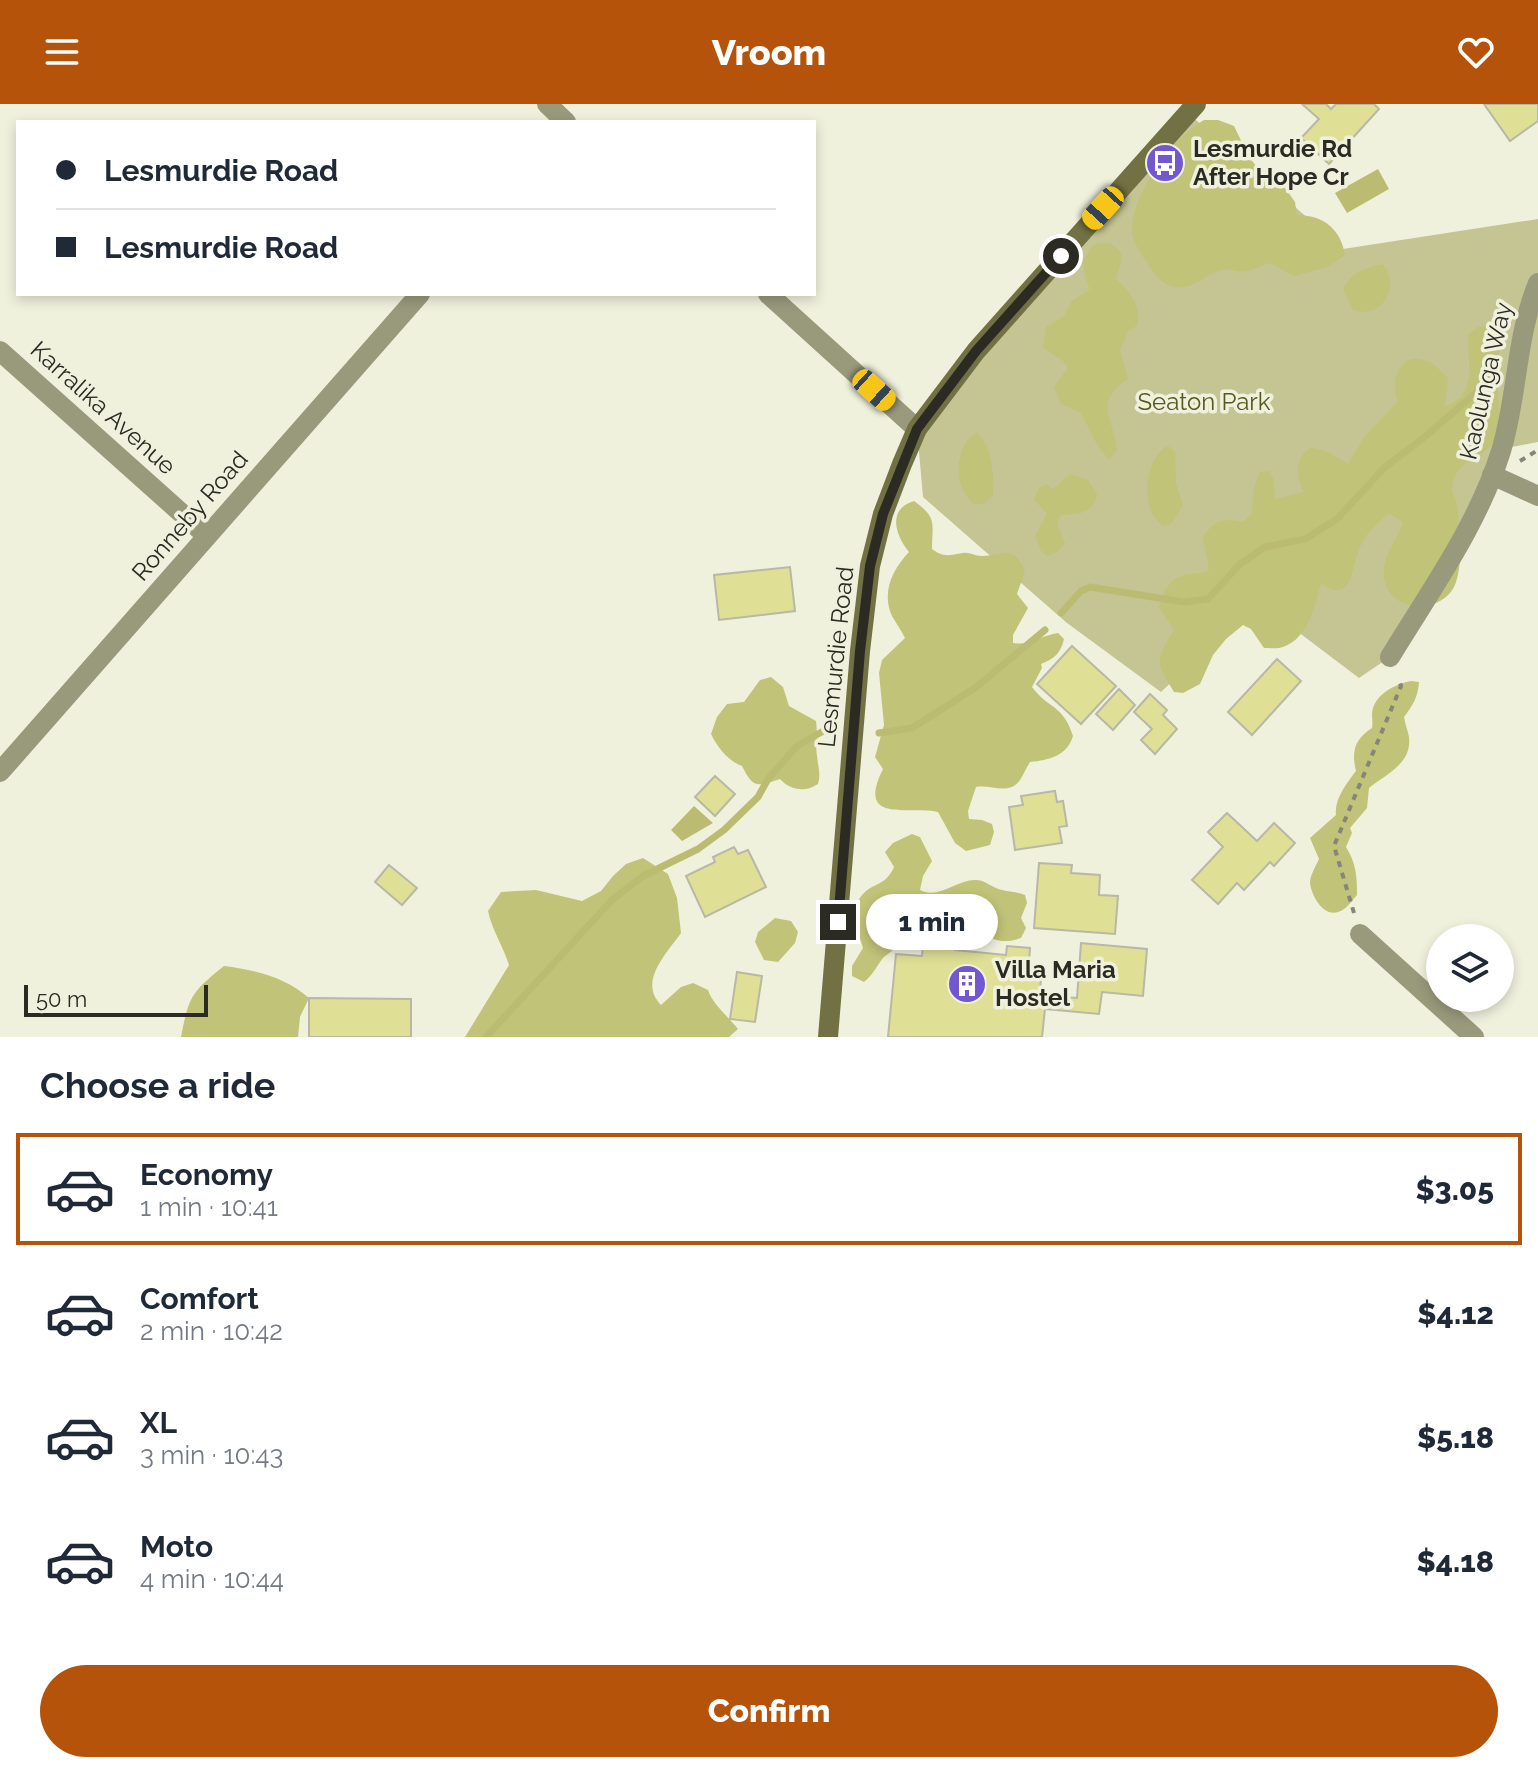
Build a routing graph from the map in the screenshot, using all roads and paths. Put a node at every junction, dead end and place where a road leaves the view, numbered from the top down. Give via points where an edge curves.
1 (547, 104) edge
2 (1196, 104) edge
3 (564, 120) edge
4 (1538, 283) edge
5 (418, 296) edge
6 (770, 296) edge
7 (0, 351) edge
8 (917, 429) junction
9 (1492, 475) junction
10 (1538, 496) edge
11 (207, 536) junction
12 (1390, 657) joint
13 (0, 772) edge
14 (1360, 934) joint
15 (828, 1037) edge
16 (1474, 1037) edge

1 - 3 street
2 - 8 main road, Lesmurdie Road via 976,351
4 - 9 street, Kaolunga Way via 1527,311 1502,449
5 - 11 street, Ronneby Road
6 - 8 street
7 - 11 street, Karralika Avenue
8 - 15 main road, Lesmurdie Road via 883,514 870,566
9 - 10 street
9 - 12 street, Kaolunga Way via 1478,511
11 - 13 street, Ronneby Road
12 - 14 path via 1401,686 1334,846
14 - 16 street

